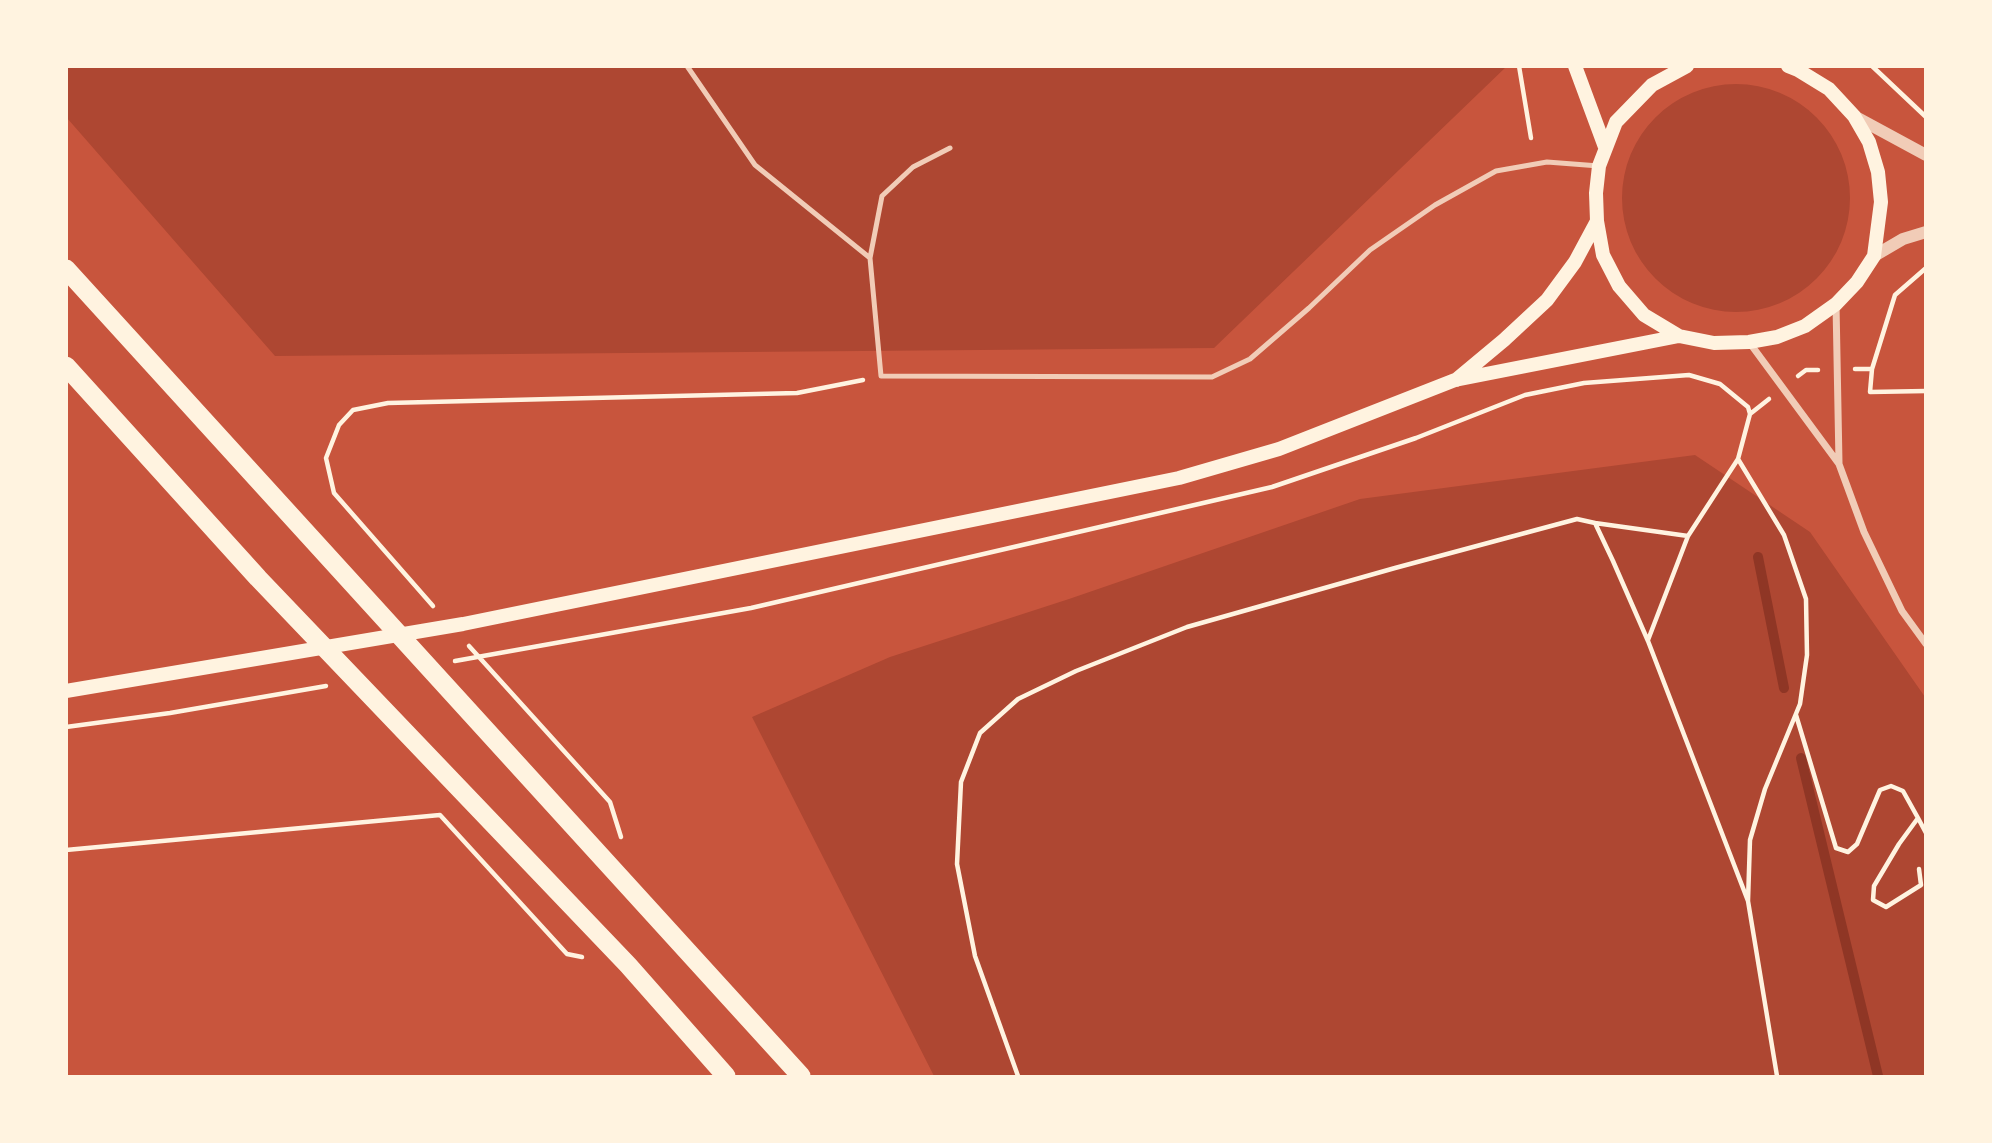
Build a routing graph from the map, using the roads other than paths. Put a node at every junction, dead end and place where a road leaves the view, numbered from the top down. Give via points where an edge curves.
1 (687, 66) edge
2 (1575, 66) edge
3 (1687, 66) edge
4 (1788, 66) edge
5 (1854, 116) junction
6 (1605, 147) junction
7 (950, 148) dead end
8 (1926, 155) edge
9 (1599, 166) junction
10 (1597, 221) junction
11 (1926, 232) edge
12 (1874, 256) junction
13 (870, 258) junction
14 (66, 269) edge
15 (1836, 304) junction
16 (1679, 337) junction
17 (1749, 342) junction
18 (66, 366) edge
19 (1454, 380) junction
20 (1839, 464) junction
21 (1926, 644) edge
22 (66, 691) edge
23 (726, 1076) edge
24 (801, 1076) edge

1 - 13 lane via 755,165
2 - 6 main road
3 - 6 main road via 1652,85 1633,103 1616,122
4 - 5 main road via 1829,89
5 - 8 street
5 - 12 main road via 1869,142 1878,172 1881,202
6 - 9 main road
7 - 13 lane via 913,167 882,196
9 - 10 main road
9 - 13 lane via 1547,162 1496,171 1434,205 1370,250 1250,359 1212,377 881,376
10 - 16 main road via 1603,255 1619,286 1644,315
10 - 19 main road via 1576,262 1547,300
11 - 12 street
12 - 15 main road
14 - 24 highway
15 - 17 main road via 1805,326
15 - 20 street
16 - 17 main road via 1714,344
16 - 19 main road
17 - 20 street
18 - 23 highway via 258,578 628,965
19 - 22 main road via 1279,449 1179,478 464,624
20 - 21 street via 1864,532 1902,611

